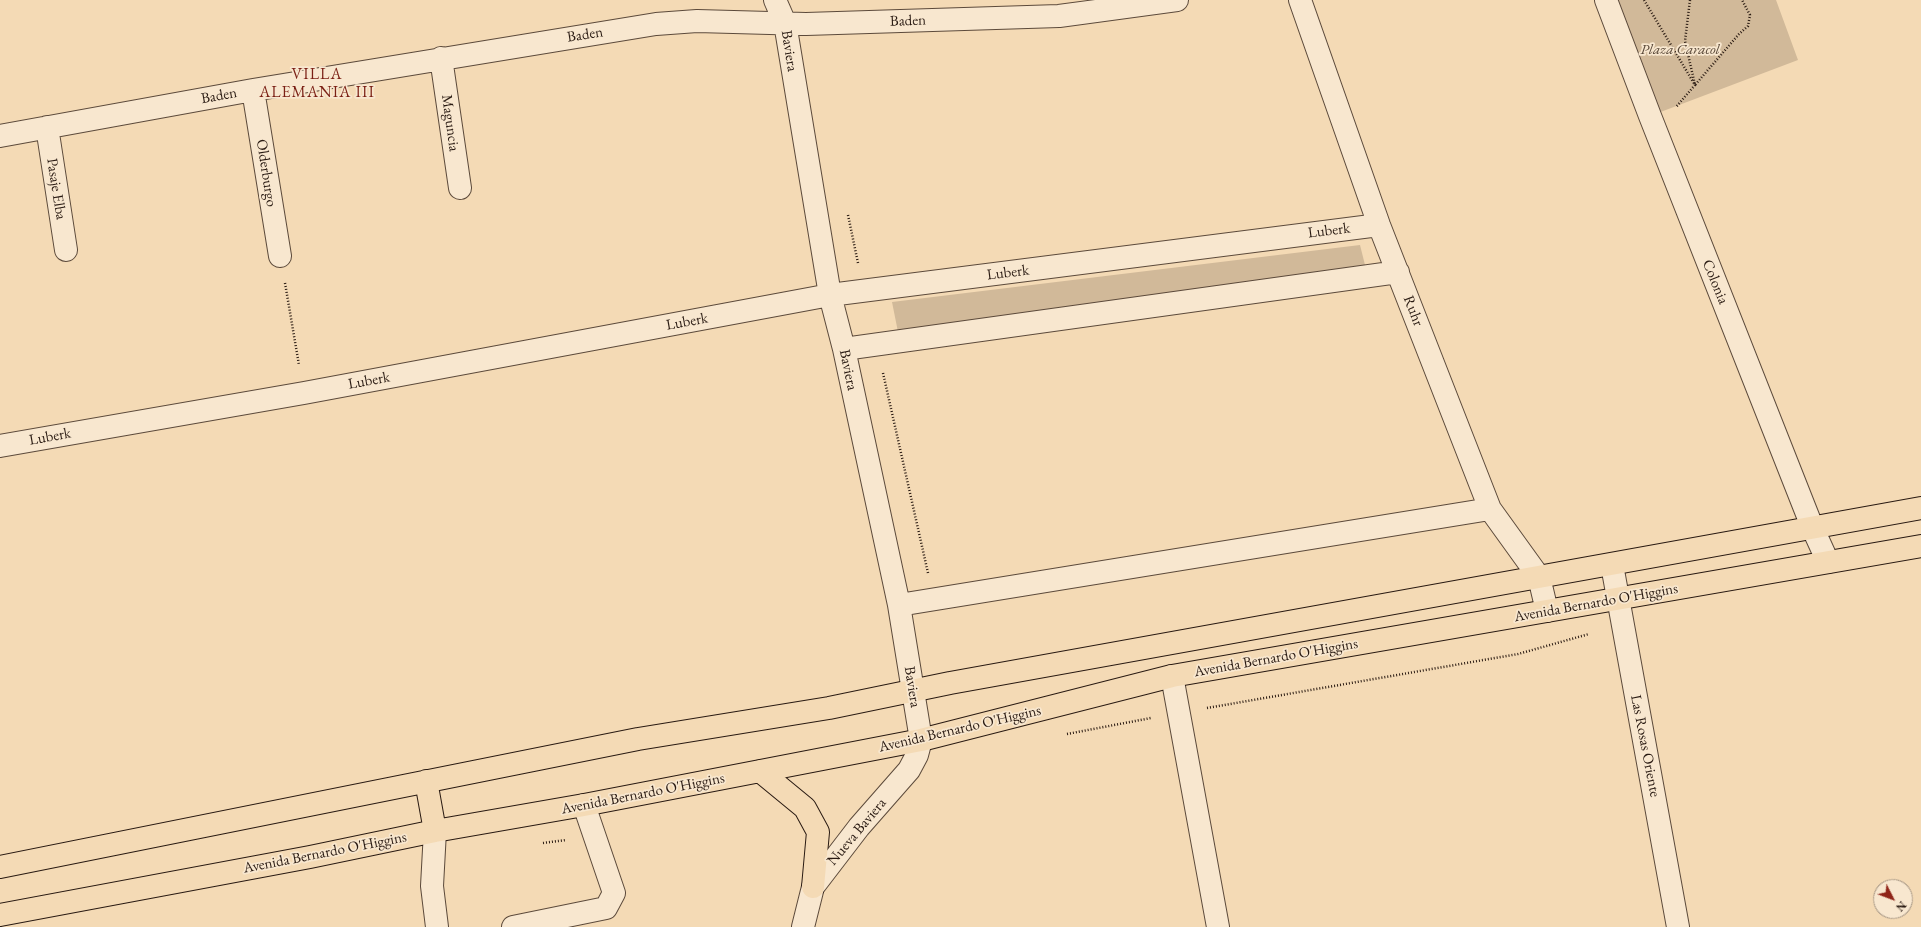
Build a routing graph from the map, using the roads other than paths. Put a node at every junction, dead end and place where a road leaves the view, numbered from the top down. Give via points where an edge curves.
1 (775, 0) edge
2 (1178, 0) edge
3 (1300, 0) edge
4 (1606, 0) edge
5 (1056, 8) edge
6 (785, 23) junction
7 (441, 58) junction
8 (253, 90) junction
9 (46, 127) junction
10 (0, 136) edge
11 (460, 188) dead end
12 (1379, 225) junction
13 (66, 250) dead end
14 (280, 256) road end
15 (1398, 272) junction
16 (830, 295) junction
17 (844, 349) junction
18 (0, 446) edge
19 (1921, 508) edge
20 (1490, 509) junction
21 (1813, 529) junction
22 (1921, 546) edge
23 (1828, 562) junction
24 (1612, 565) junction
25 (1539, 577) junction
26 (1618, 599) junction
27 (899, 605) junction
28 (1547, 611) junction
29 (1172, 676) junction
30 (912, 691) junction
31 (921, 740) junction
32 (760, 771) junction
33 (426, 781) junction
34 (584, 805) junction
35 (435, 831) junction
36 (0, 867) edge
37 (813, 887) junction
38 (0, 915) edge
39 (437, 927) edge
40 (513, 927) edge
41 (802, 927) edge
42 (1218, 927) edge
43 (1678, 927) edge

1 - 6 street, Baviera
2 - 5 street, Baden
3 - 12 street, Ruhr
4 - 21 street, Colonia
5 - 6 street, Baden via 814,24
6 - 7 street, Baden via 697,20 656,24
6 - 16 street, Baviera
7 - 8 street, Baden
7 - 11 street, Maguncia
8 - 9 street, Baden
8 - 14 street, Olderburgo
9 - 10 street, Baden
9 - 13 street, Pasaje Elba
12 - 15 street, Ruhr
12 - 16 street, Luberk
15 - 17 street
15 - 20 street, Ruhr
16 - 17 street, Baviera
16 - 18 street, Luberk via 304,393
17 - 27 street, Baviera
19 - 21 main road
20 - 25 street, Ruhr
20 - 27 street
21 - 23 street, Colonia
21 - 24 main road
22 - 23 main road, Avenida Bernardo O'Higgins
23 - 26 main road, Avenida Bernardo O'Higgins
24 - 25 main road
24 - 26 street, Las Rosas Oriente
25 - 28 street, Ruhr
25 - 30 main road
26 - 28 main road, Avenida Bernardo O'Higgins
26 - 43 street, Las Rosas Oriente
27 - 30 street, Baviera
28 - 29 main road, Avenida Bernardo O'Higgins
29 - 31 main road, Avenida Bernardo O'Higgins
29 - 42 street
30 - 31 street, Baviera
30 - 33 main road via 829,708 638,739
31 - 32 main road, Avenida Bernardo O'Higgins
31 - 37 street, Nueva Baviera via 909,770 859,827
32 - 34 main road, Avenida Bernardo O'Higgins
32 - 37 main road via 805,808 818,832
33 - 35 main road
33 - 36 main road
34 - 35 main road, Avenida Bernardo O'Higgins
34 - 40 street via 614,893 606,908
35 - 38 main road, Avenida Bernardo O'Higgins
35 - 39 street via 432,886
37 - 41 street, Nueva Baviera

